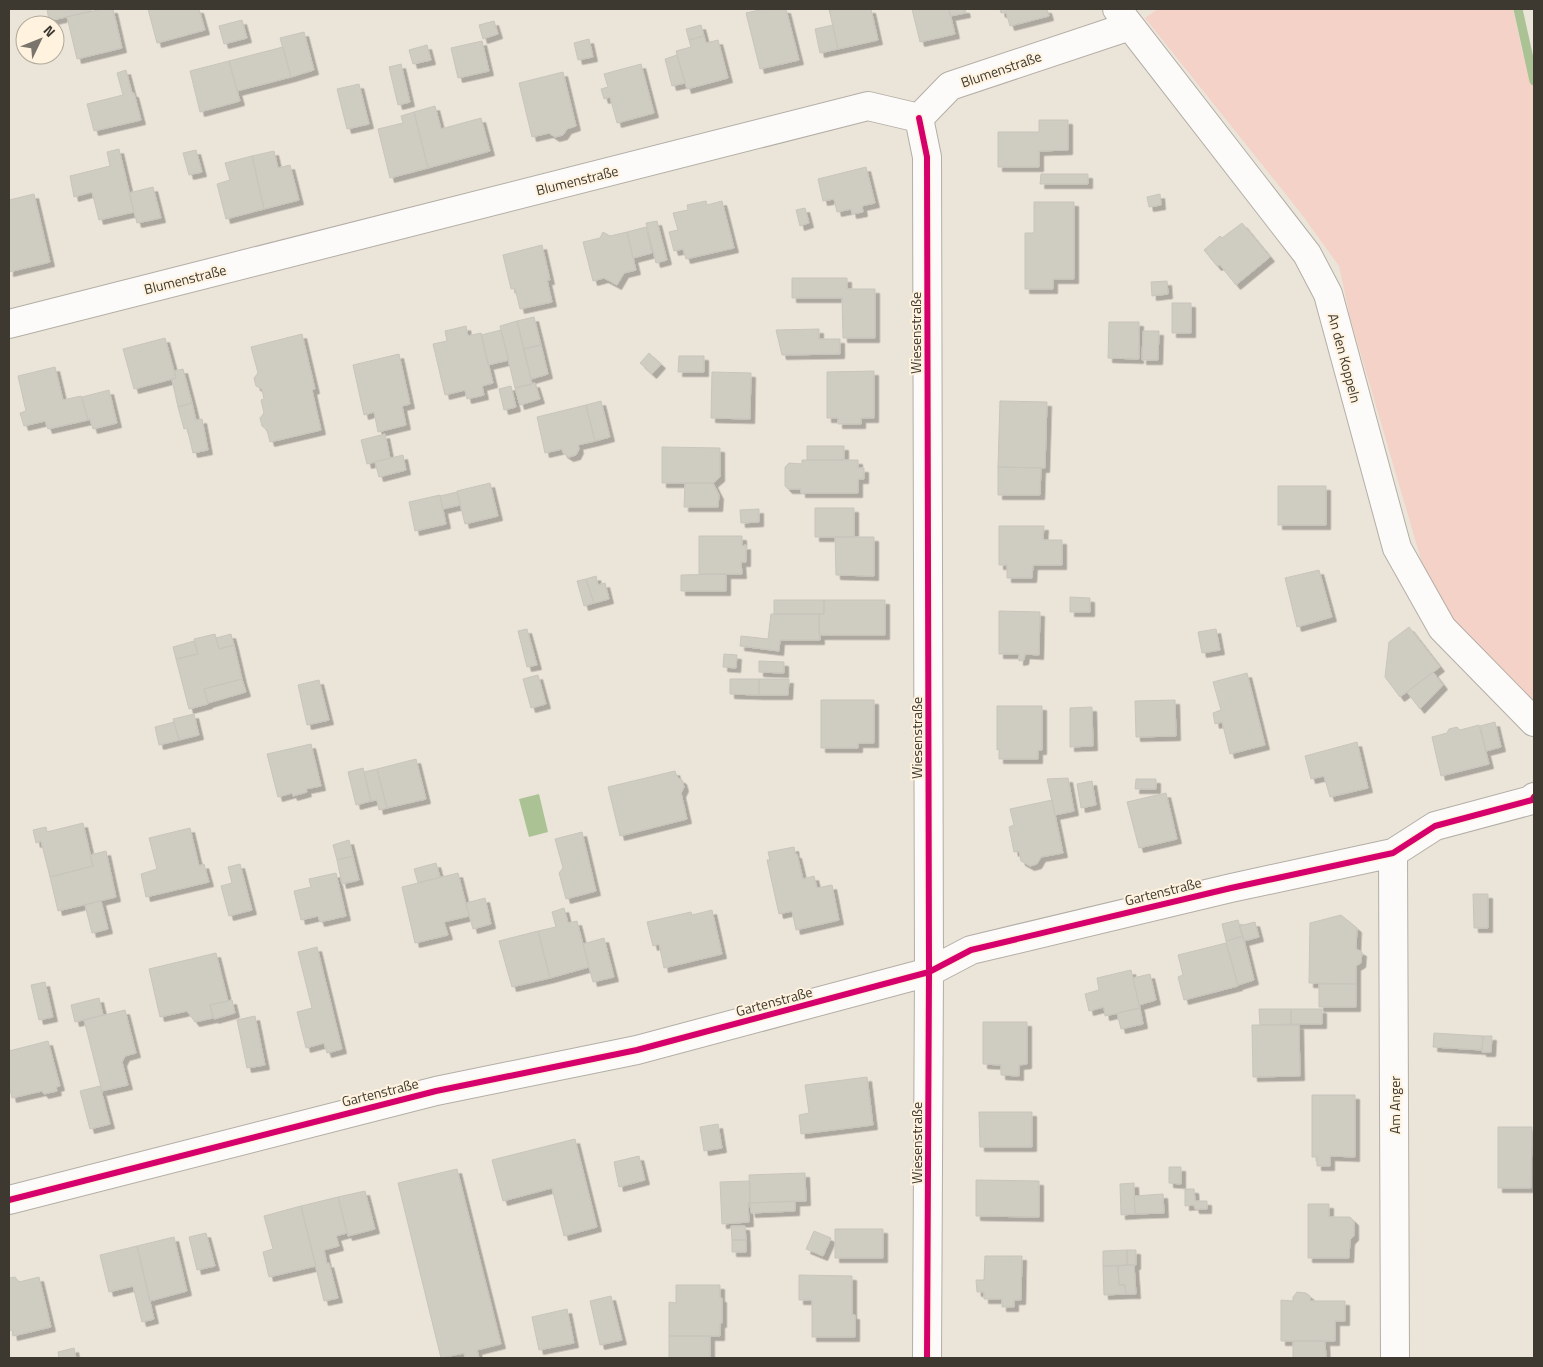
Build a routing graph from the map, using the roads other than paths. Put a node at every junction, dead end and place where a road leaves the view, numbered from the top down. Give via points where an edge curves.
1 (1124, 17) edge
2 (919, 118) junction
3 (9, 324) edge
4 (1534, 722) edge
5 (1534, 797) edge
6 (1392, 853) junction
7 (929, 972) junction
8 (9, 1200) edge
9 (927, 1358) edge
10 (1395, 1358) edge

1 - 2 street, Blumenstraße via 950,86
1 - 4 street, An den Koppeln via 1307,254 1328,294 1397,548 1442,628
2 - 3 street, Blumenstraße via 868,106
2 - 7 street, Wiesenstraße via 927,157
5 - 6 street, Gartenstraße via 1436,826
6 - 7 street, Gartenstraße via 971,950
6 - 10 street, Am Anger
7 - 8 street, Gartenstraße via 637,1050 436,1091
7 - 9 street, Wiesenstraße

